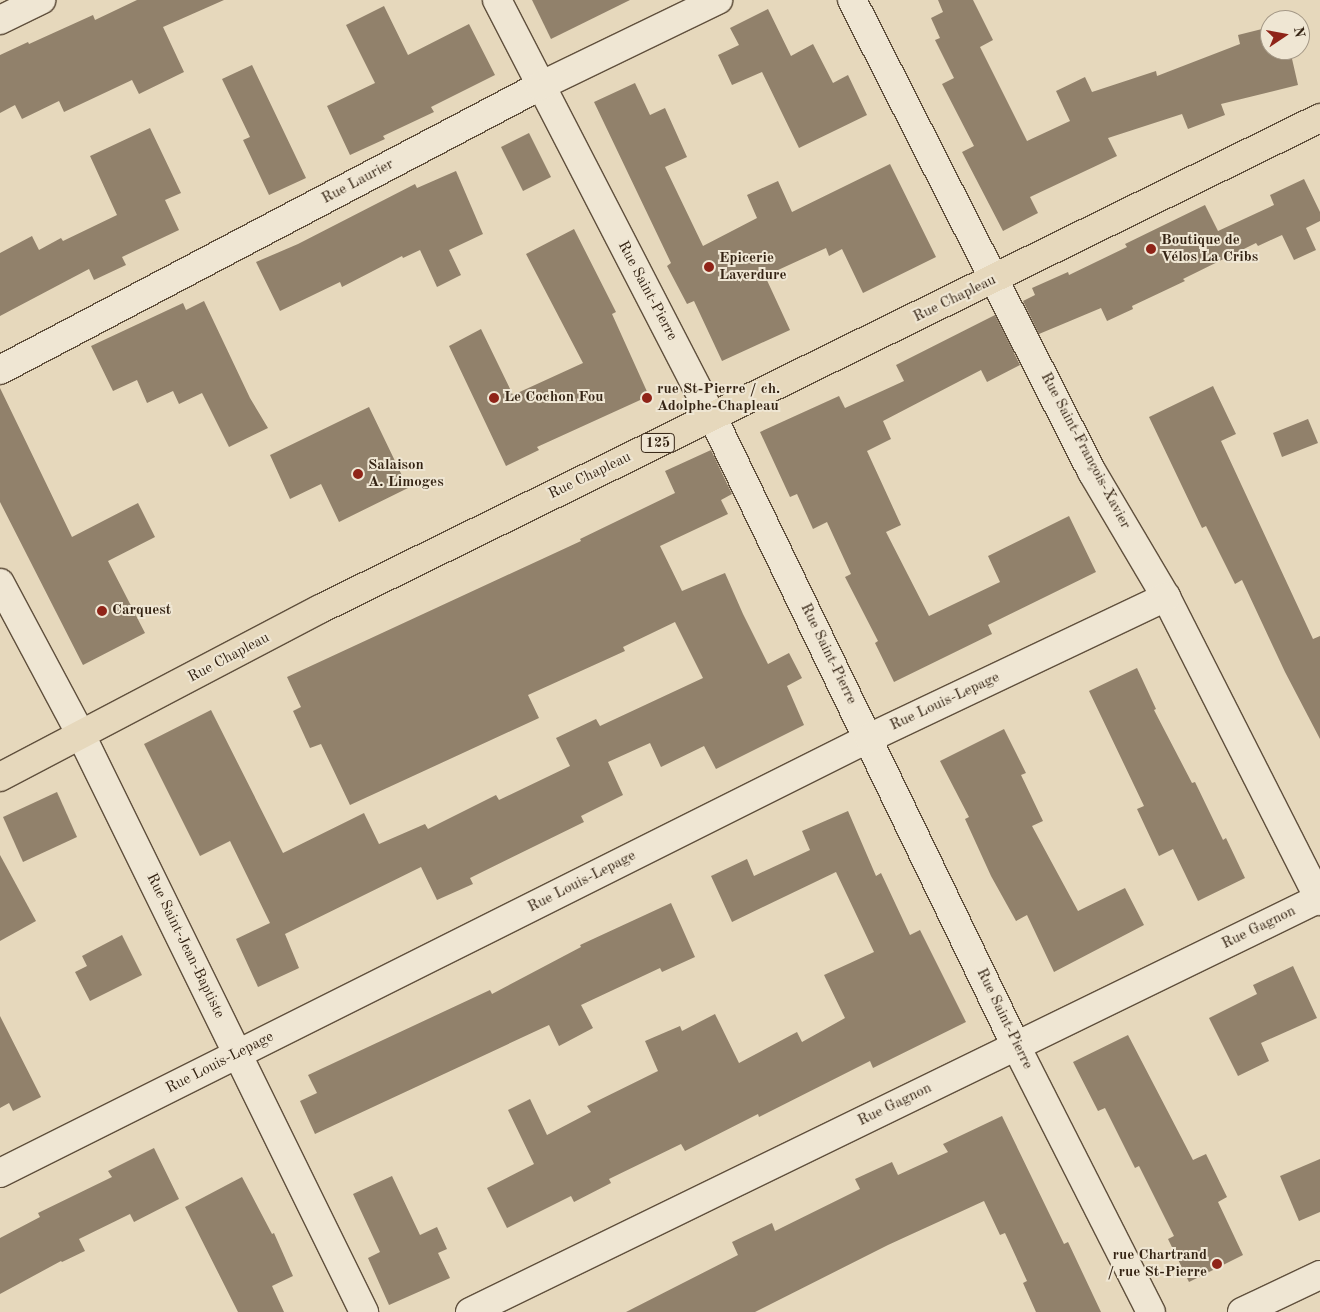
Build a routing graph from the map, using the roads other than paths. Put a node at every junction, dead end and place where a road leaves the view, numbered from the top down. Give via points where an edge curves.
1 (41, 0) edge
2 (497, 0) edge
3 (718, 0) edge
4 (852, 0) edge
5 (0, 20) edge
6 (540, 86) junction
7 (1320, 118) edge
8 (995, 279) junction
9 (0, 370) edge
10 (712, 416) junction
11 (0, 583) edge
12 (1166, 597) junction
13 (81, 736) junction
14 (869, 738) junction
15 (0, 777) edge
16 (1320, 899) edge
17 (1016, 1046) junction
18 (238, 1054) junction
19 (0, 1173) edge
20 (1320, 1275) edge
21 (364, 1312) edge
22 (470, 1312) edge
23 (1151, 1312) edge
24 (1242, 1312) edge

1 - 5 street
2 - 6 street, Rue Saint-Pierre
3 - 6 street, Rue Laurier
4 - 8 street, Rue Saint-François-Xavier
6 - 9 street, Rue Laurier
6 - 10 street, Rue Saint-Pierre
7 - 8 main road, Rue Chapleau / 125
8 - 10 main road, Rue Chapleau / 125
8 - 12 street, Rue Saint-François-Xavier via 1092,472
10 - 13 main road, Rue Chapleau / 125 via 320,609
10 - 14 street, Rue Saint-Pierre
11 - 13 street, Rue Saint-Jean-Baptiste
12 - 14 street, Rue Louis-Lepage
12 - 16 street, Rue Saint-François-Xavier
13 - 15 main road, Rue Chapleau / 125
13 - 18 street, Rue Saint-Jean-Baptiste
14 - 17 street, Rue Saint-Pierre
14 - 18 street, Rue Louis-Lepage
16 - 17 street, Rue Gagnon
17 - 22 street, Rue Gagnon
17 - 23 street, Rue Saint-Pierre
18 - 19 street, Rue Louis-Lepage
18 - 21 street, Rue Saint-Jean-Baptiste
20 - 24 street

